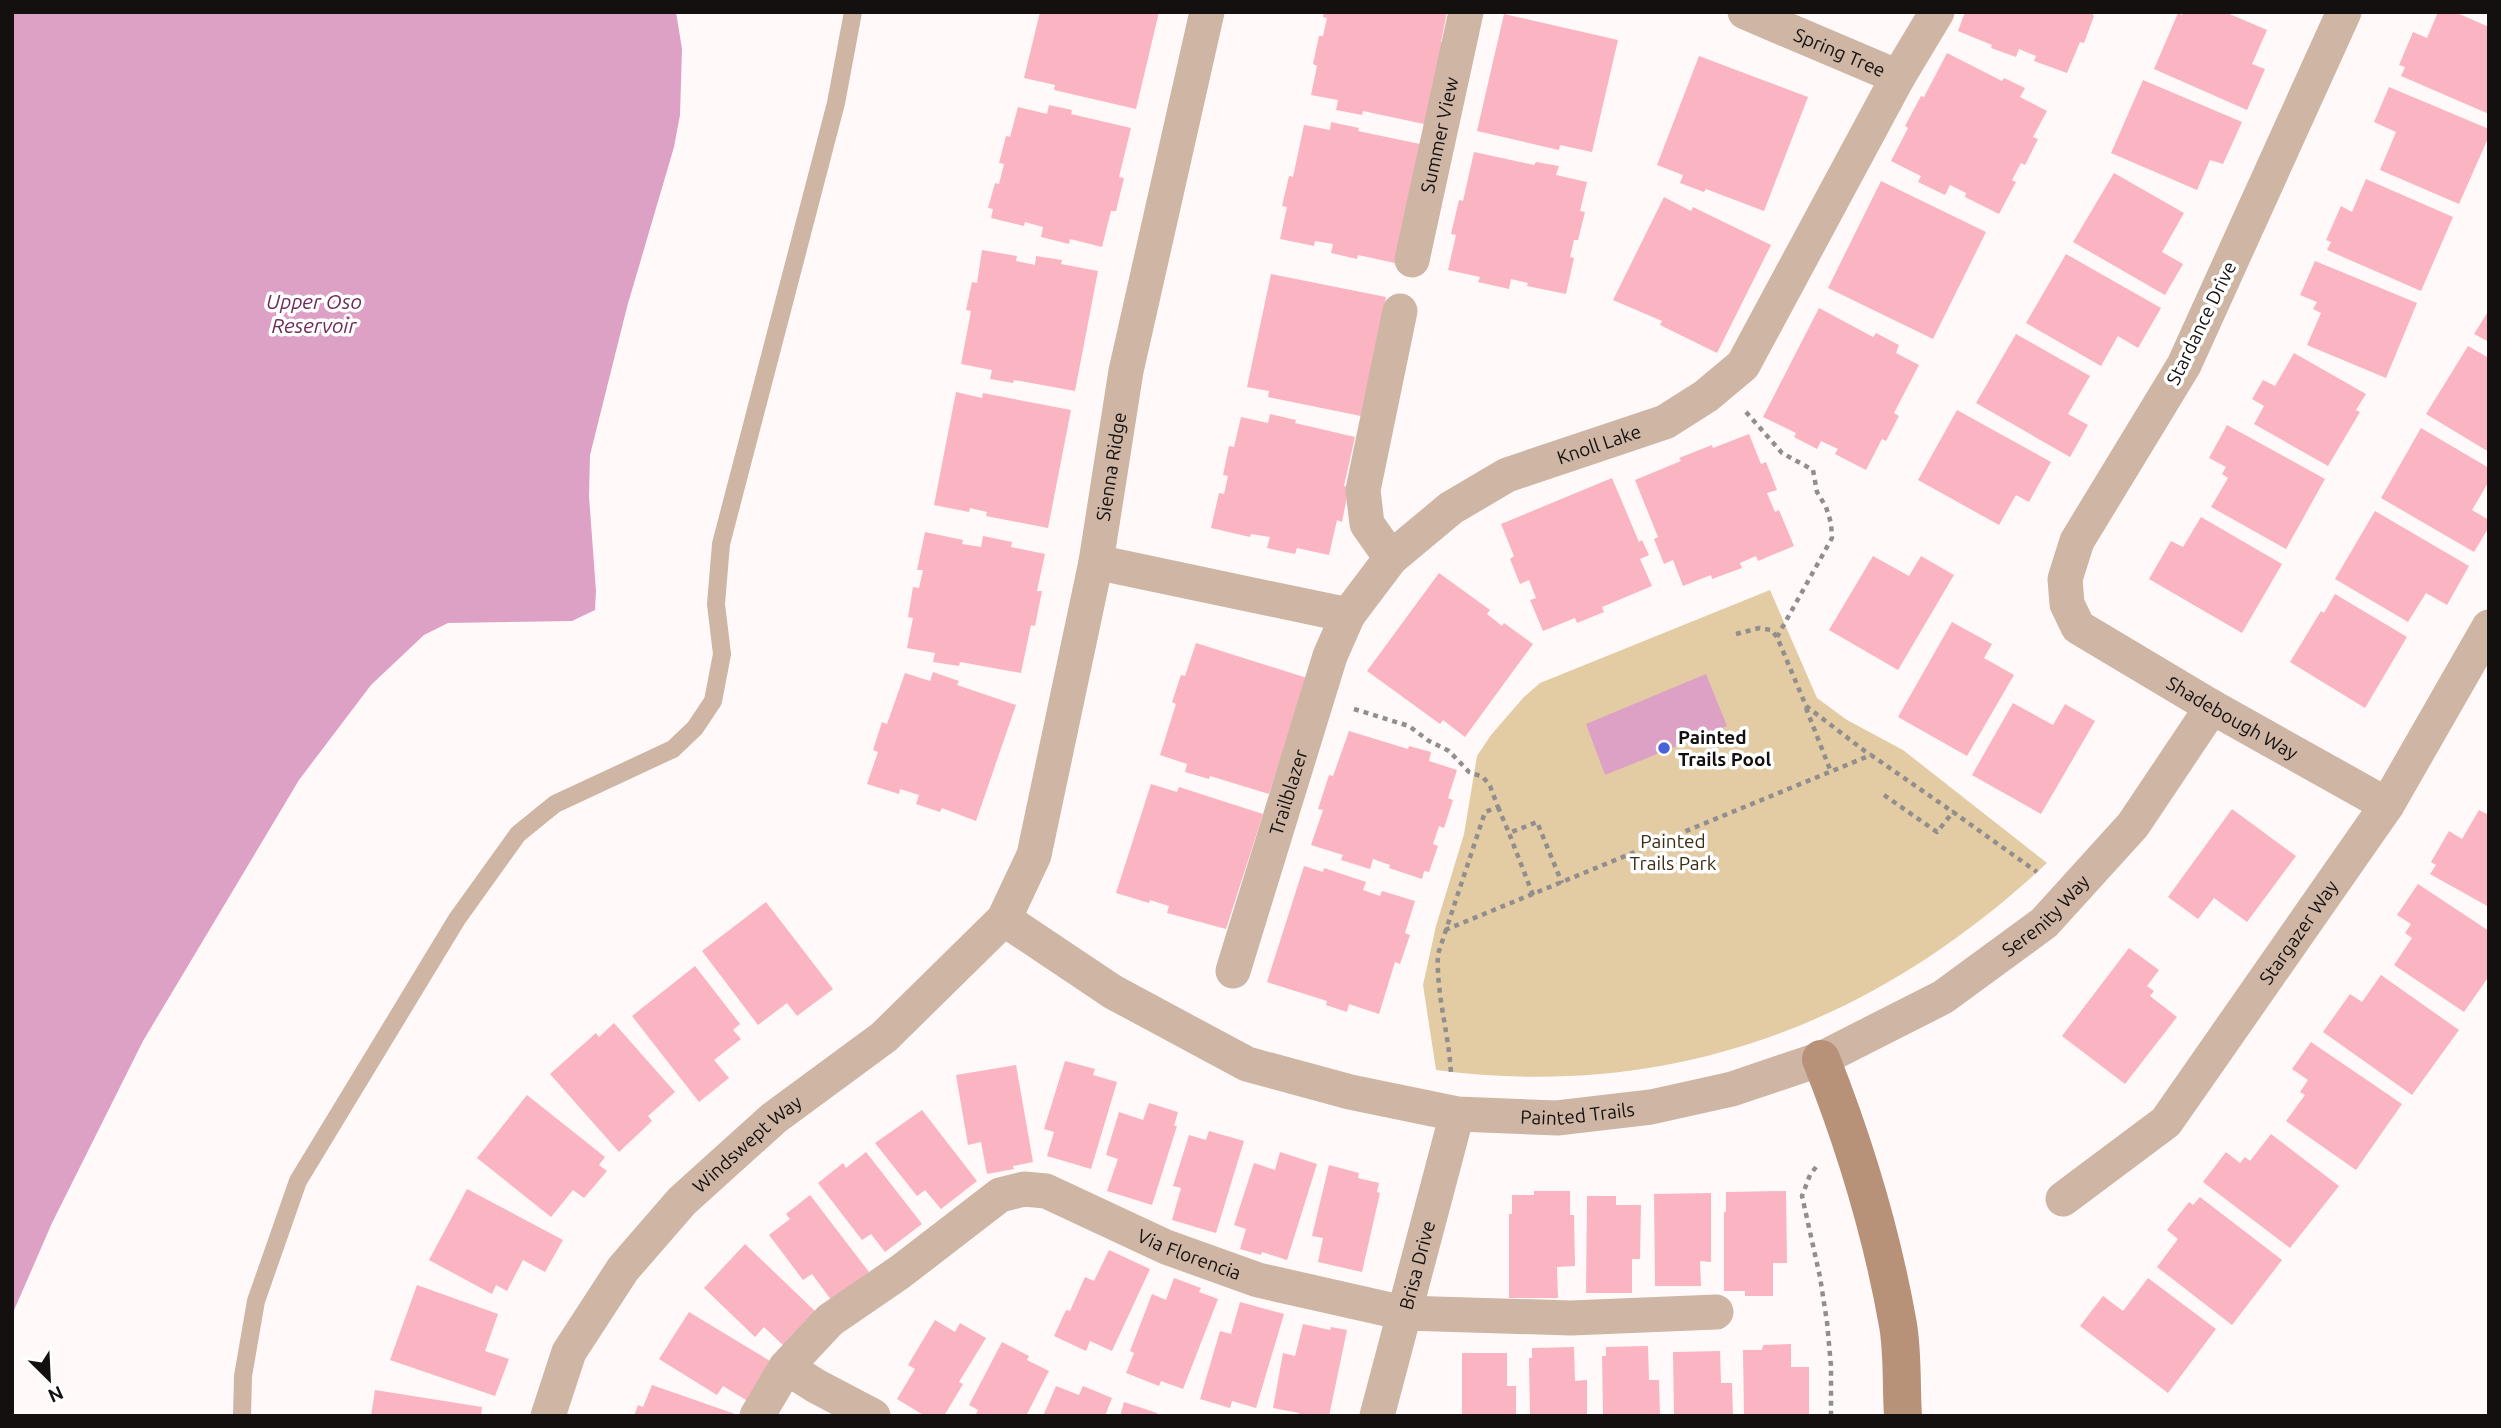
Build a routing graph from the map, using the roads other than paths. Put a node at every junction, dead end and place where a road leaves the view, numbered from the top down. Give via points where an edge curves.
1 (853, 12) edge
2 (1208, 12) edge
3 (1466, 12) edge
4 (1745, 12) edge
5 (1937, 12) edge
6 (2344, 12) edge
7 (1898, 77) junction
8 (1412, 260) dead end
9 (1400, 311) dead end
10 (1391, 558) junction
11 (1096, 562) junction
12 (1348, 615) junction
13 (2078, 627) joint
14 (2489, 627) edge
15 (2212, 708) junction
16 (2387, 805) junction
17 (1004, 919) junction
18 (1233, 971) dead end
19 (1822, 1059) junction
20 (1455, 1114) junction
21 (2063, 1199) dead end
22 (1716, 1312) dead end
23 (1404, 1313) junction
24 (786, 1367) junction
25 (242, 1416) edge
26 (548, 1416) edge
27 (757, 1416) edge
28 (873, 1416) edge
29 (1377, 1416) edge
30 (1903, 1416) edge

1 - 25 lane via 836,103 721,544 716,604 722,654 713,701 695,729 673,749 555,804 518,834 457,919 298,1181 256,1301 243,1376
2 - 11 street, Sienna Ridge via 1126,371
3 - 8 street, Summer View
4 - 7 street, Spring Tree
5 - 7 street, Knoll Lake
6 - 13 street, Stardance Drive via 2184,365 2077,541 2065,579 2067,604
7 - 10 street, Knoll Lake via 1743,365 1665,422 1507,475 1451,508
9 - 10 street via 1363,490 1367,524
10 - 12 street, Knoll Lake
11 - 12 street
11 - 17 street, Sienna Ridge via 1034,855
12 - 18 street, Trailblazer via 1330,656
13 - 15 street, Shadebough Way
14 - 16 street, Stargazer Way
15 - 16 street, Shadebough Way
15 - 19 street, Serenity Way via 2133,825 2044,923 1943,997
16 - 21 street, Stargazer Way via 2166,1122
17 - 20 street, Painted Trails via 1113,992 1247,1063 1350,1092
17 - 26 street, Windswept Way via 884,1037 774,1118 682,1201 623,1269 569,1352
19 - 20 street, Painted Trails via 1732,1089 1651,1107 1557,1118
19 - 30 street via 1873,1212 1898,1328
20 - 23 street, Brisa Drive
22 - 23 street, Via Florencia via 1571,1318
23 - 24 street, Via Florencia via 1258,1280 1166,1247 1046,1191 1024,1189 1000,1195 830,1320
23 - 29 street, Brisa Drive
24 - 27 street, Via Florencia
24 - 28 street

